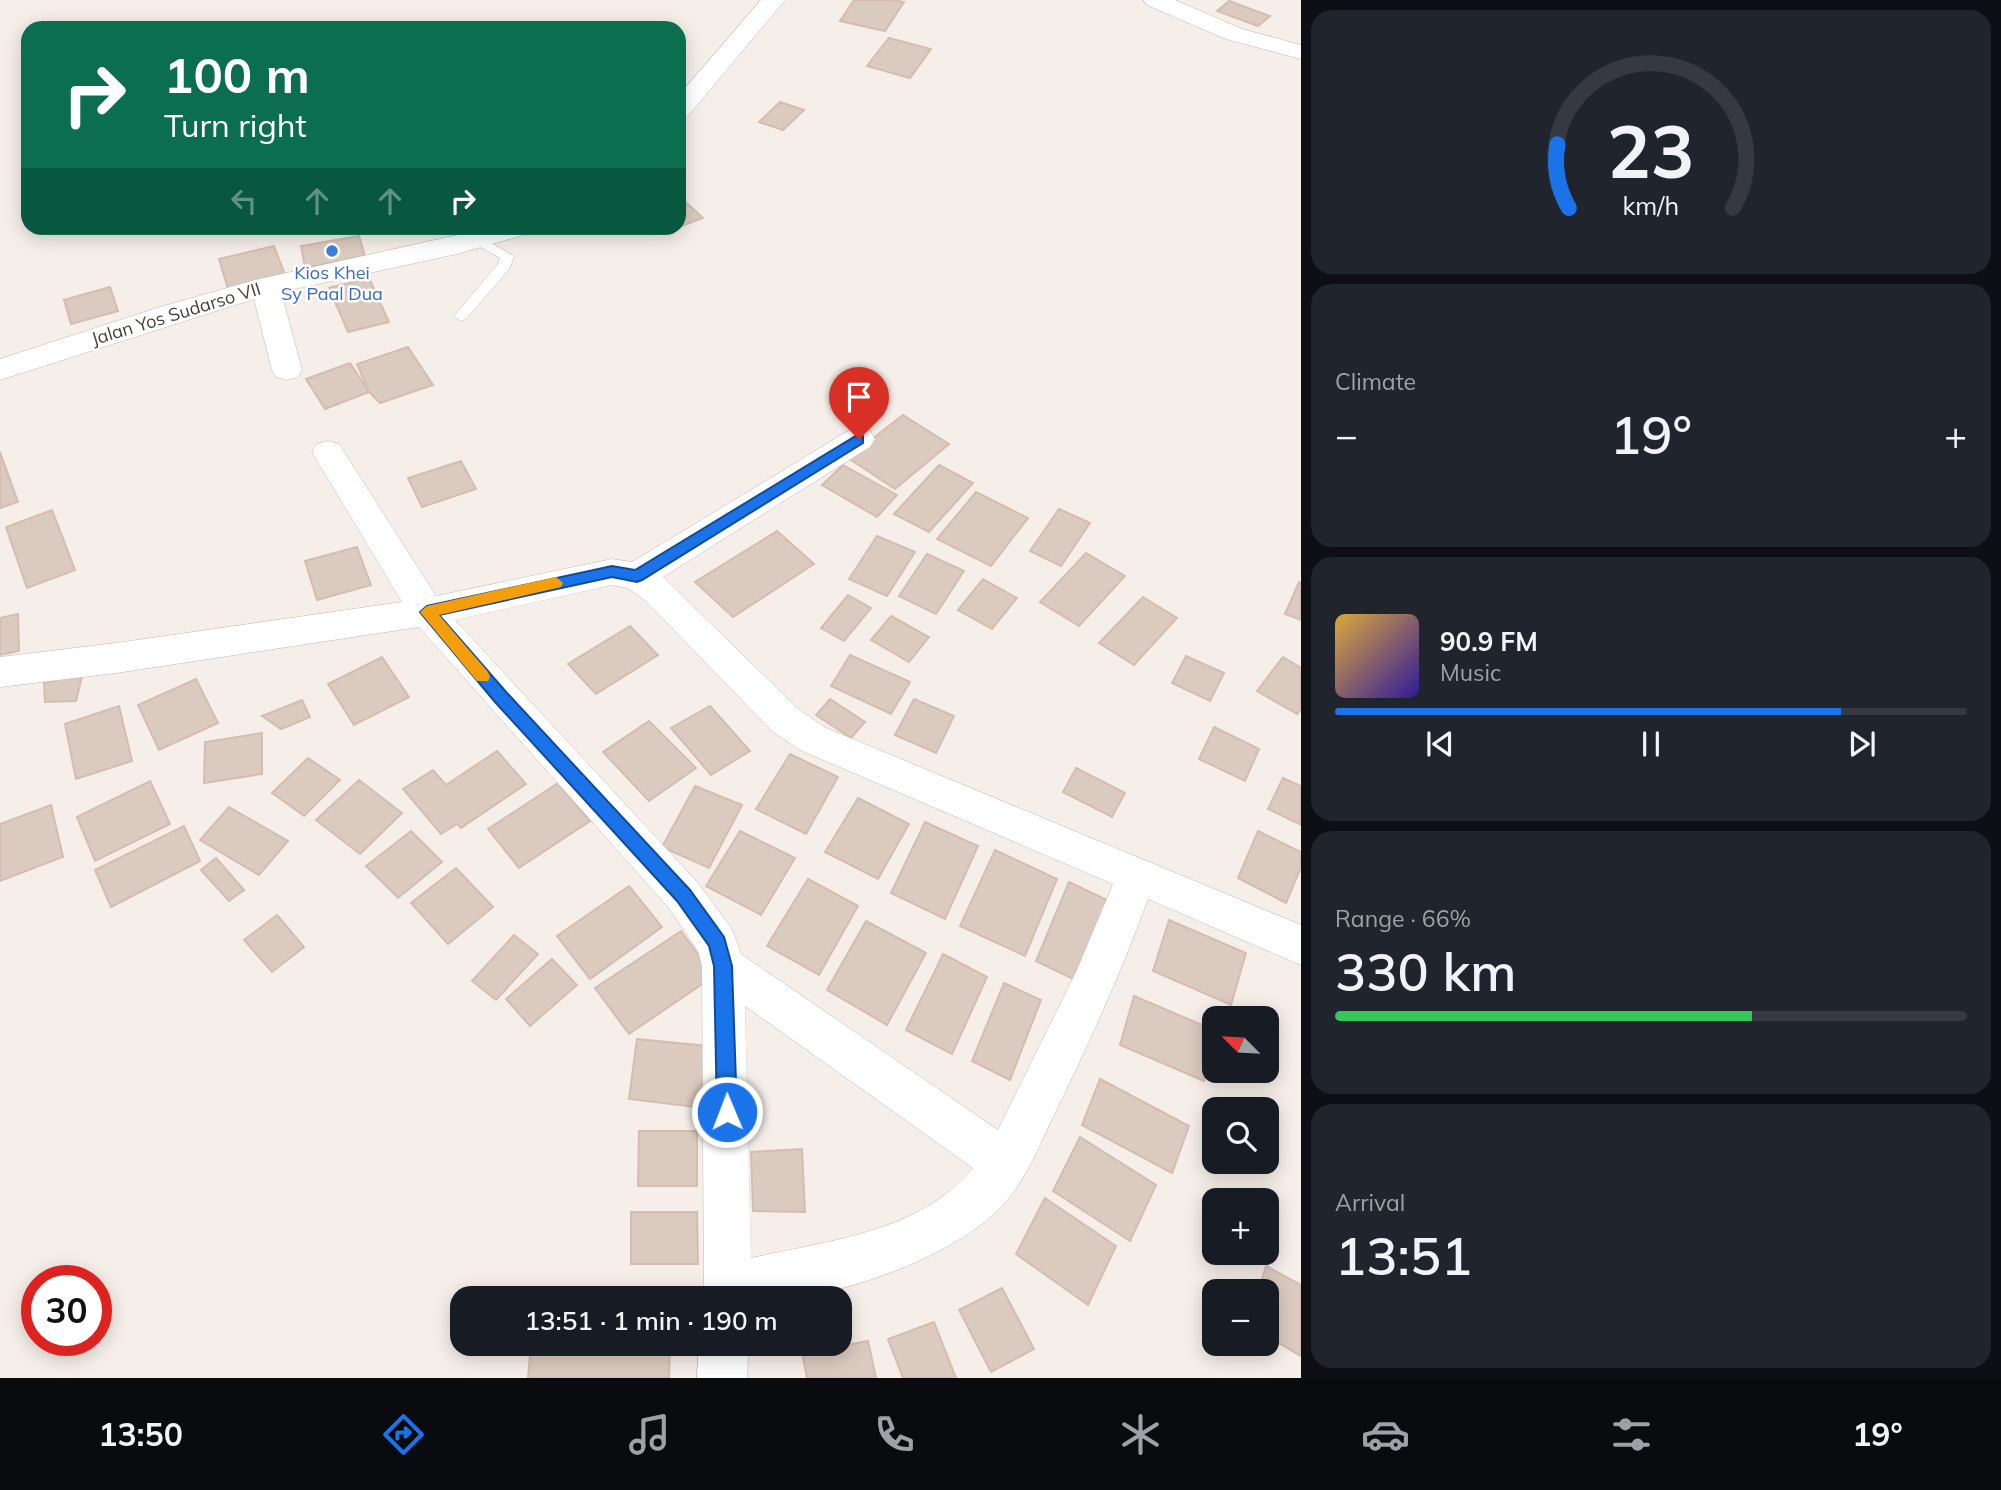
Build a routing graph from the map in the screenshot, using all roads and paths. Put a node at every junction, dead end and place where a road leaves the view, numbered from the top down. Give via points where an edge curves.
1 (773, 0) edge
2 (1155, 0) edge
3 (1301, 52) edge
4 (686, 103) edge
5 (494, 235) edge
6 (478, 240) junction
7 (265, 286) junction
8 (461, 316) dead end
9 (0, 370) edge
10 (287, 370) dead end
11 (859, 439) dead end
12 (328, 452) dead end
13 (637, 576) junction
14 (427, 612) junction
15 (0, 672) edge
16 (1137, 875) junction
17 (1301, 945) edge
18 (723, 966) junction
19 (1006, 1163) junction
20 (728, 1286) edge
21 (755, 1286) edge
22 (723, 1356) edge
23 (722, 1378) edge

1 - 4 street
2 - 3 street via 1234,34
5 - 6 street, Jalan Yos Sudarso VII
6 - 7 street, Jalan Yos Sudarso VII
6 - 8 lane via 507,256 505,265
7 - 9 street, Jalan Yos Sudarso VII
7 - 10 street
11 - 13 street
12 - 14 street
13 - 14 street via 612,572
13 - 16 street via 659,591 785,720 813,739
14 - 15 street
14 - 18 street via 683,895 717,943
16 - 17 street
16 - 19 street via 1111,948
18 - 19 street
18 - 20 street
19 - 21 street via 991,1187 930,1233 891,1250
22 - 23 street

